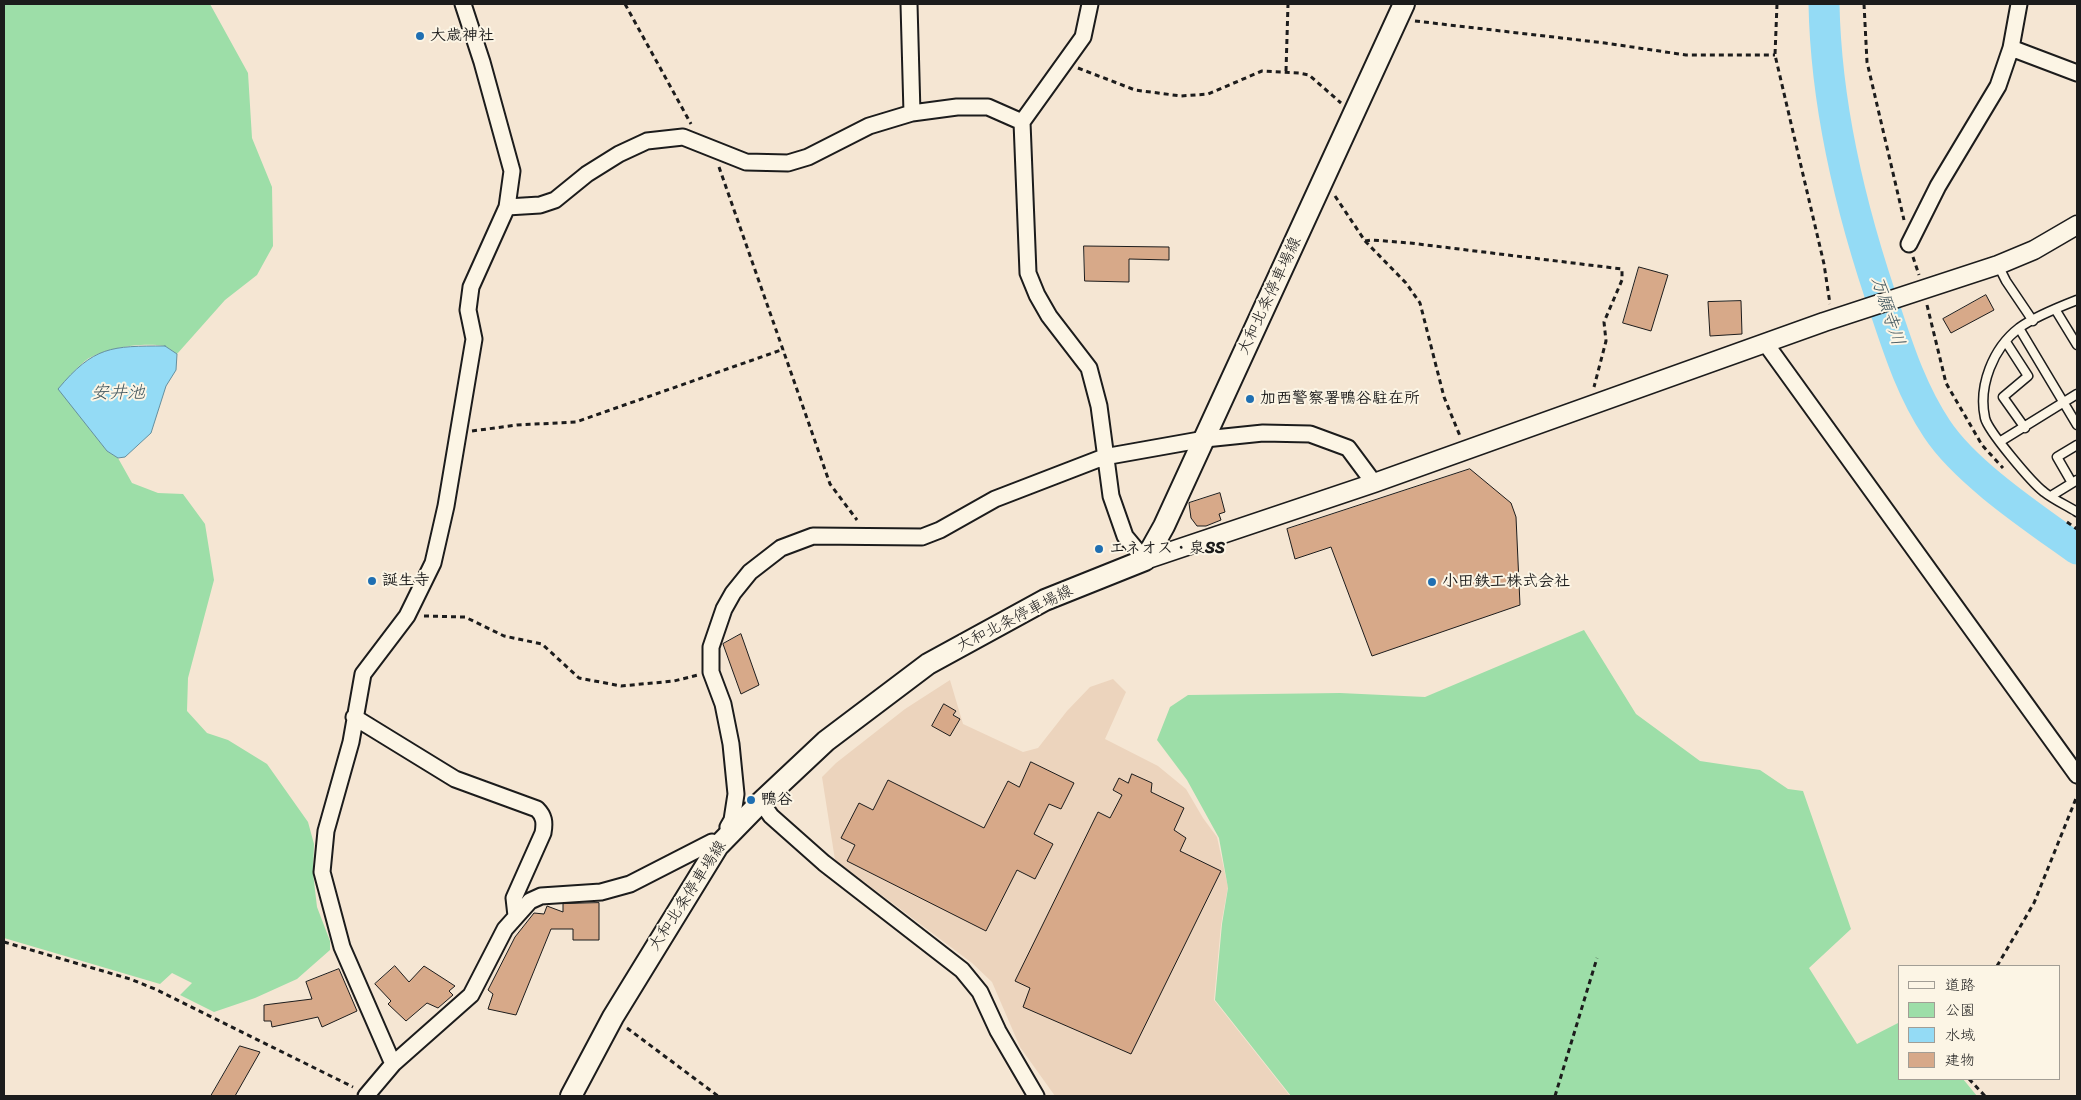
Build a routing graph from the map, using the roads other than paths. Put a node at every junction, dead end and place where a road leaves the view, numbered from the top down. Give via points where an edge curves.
1 (463, 4) edge
2 (910, 4) edge
3 (1090, 4) edge
4 (2019, 4) edge
5 (1401, 12) edge
6 (2011, 48) junction
7 (2077, 73) edge
8 (912, 113) junction
9 (1022, 122) junction
10 (507, 207) junction
11 (2077, 225) edge
12 (1909, 244) dead end
13 (1998, 265) junction
14 (2077, 300) edge
15 (2055, 309) junction
16 (2033, 321) junction
17 (2019, 328) junction
18 (2075, 336) edge
19 (2006, 342) junction
20 (1766, 344) junction
21 (2077, 345) edge
22 (2077, 396) edge
23 (2063, 403) junction
24 (2077, 425) edge
25 (2025, 428) junction
26 (1205, 439) junction
27 (2001, 441) junction
28 (2077, 446) edge
29 (1104, 458) junction
30 (2075, 481) edge
31 (1374, 483) junction
32 (2051, 496) junction
33 (2077, 511) edge
34 (1145, 560) junction
35 (354, 717) junction
36 (2077, 775) edge
37 (761, 802) junction
38 (724, 839) junction
39 (516, 916) junction
40 (393, 1064) junction
41 (367, 1095) edge
42 (571, 1096) edge
43 (1036, 1096) edge

1 - 10 street via 512,170
2 - 8 street
3 - 9 street via 1083,37
4 - 6 street
5 - 26 main road, 大和北条停車場線
6 - 7 street
6 - 12 street via 1998,86 1938,186
8 - 9 street via 988,107
8 - 10 street via 869,126 808,157 788,163 746,162 683,137 648,142 619,154 555,200 540,205
9 - 29 street via 1028,273 1049,316 1089,368 1099,406
10 - 35 street via 470,287 468,310 474,339 446,506 432,563 407,616 363,674
11 - 13 street via 2034,250
13 - 16 lane
13 - 20 street via 1910,292
14 - 15 lane
15 - 16 lane
15 - 18 lane
16 - 17 lane
17 - 19 lane
17 - 23 lane
18 - 21 lane
19 - 25 lane via 2028,376 2003,397
19 - 27 lane via 1989,368 1984,397 1985,419
20 - 31 street
20 - 36 street
22 - 23 lane
23 - 24 lane
23 - 25 lane
25 - 27 lane
26 - 29 street
26 - 31 street via 1263,433 1310,434 1348,448
26 - 34 main road, 大和北条停車場線
27 - 32 lane via 2024,474
28 - 30 lane via 2057,457
29 - 34 street via 1111,496 1125,536
29 - 38 street via 995,498 931,534 916,538 813,536 780,548 750,572 733,593 718,623 711,647 711,672 723,704 736,794 732,820
30 - 32 lane
31 - 34 street
32 - 33 lane
34 - 37 main road, 大和北条停車場線 via 1046,600 928,664 826,741
35 - 39 street via 455,779 537,809 542,814 543,832 514,898
35 - 40 street via 351,742 326,831 322,872 342,947
37 - 38 main road, 大和北条停車場線
37 - 43 street via 771,816 824,863 962,970 980,992 998,1031
38 - 39 street via 630,884 601,892 541,896
38 - 42 main road, 大和北条停車場線 via 612,1017
39 - 40 street via 505,929 470,995
40 - 41 street

